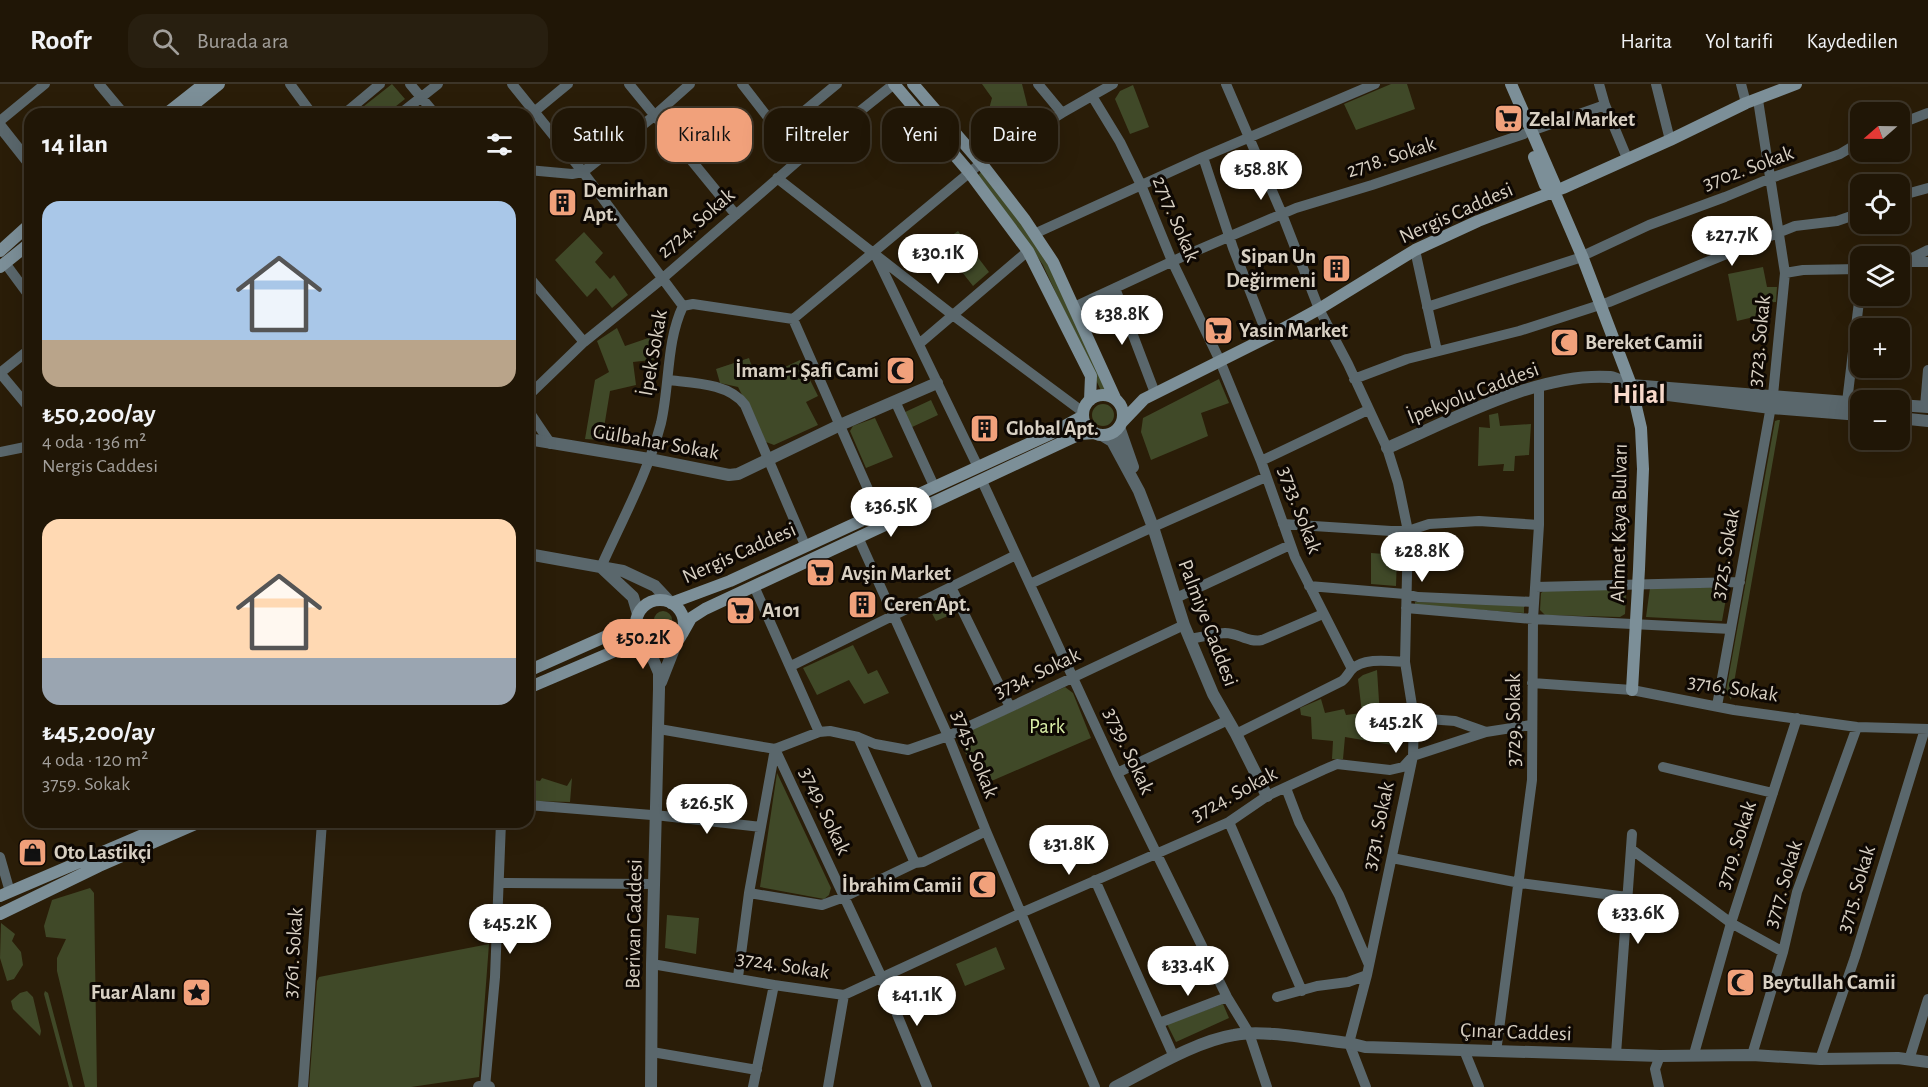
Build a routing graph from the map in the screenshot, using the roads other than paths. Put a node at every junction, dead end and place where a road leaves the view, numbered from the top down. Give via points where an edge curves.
1 (45, 84) edge
2 (99, 84) edge
3 (204, 84) edge
4 (219, 84) edge
5 (290, 84) edge
6 (380, 84) edge
7 (410, 84) edge
8 (438, 84) edge
9 (512, 84) edge
10 (568, 84) edge
11 (629, 84) edge
12 (690, 84) edge
13 (742, 84) edge
14 (837, 84) edge
15 (894, 84) edge
16 (913, 84) edge
17 (1038, 84) edge
18 (1113, 84) edge
19 (1226, 84) edge
20 (1375, 84) edge
21 (1502, 84) edge
22 (1511, 84) edge
23 (1599, 84) edge
24 (1656, 84) edge
25 (1741, 84) edge
26 (1796, 84) edge
27 (1092, 96) junction
28 (422, 98) junction
29 (1752, 101) junction
30 (1605, 105) junction
31 (119, 108) edge
32 (174, 108) edge
33 (189, 108) edge
34 (308, 108) edge
35 (351, 108) edge
36 (408, 108) edge
37 (430, 108) edge
38 (531, 108) edge
39 (808, 108) edge
40 (864, 108) edge
41 (764, 111) edge
42 (534, 112) joint
43 (1062, 113) junction
44 (1928, 113) edge
45 (654, 116) junction
46 (1910, 120) edge
47 (0, 123) edge
48 (1527, 132) junction
49 (1250, 138) junction
50 (1670, 140) junction
51 (1850, 148) edge
52 (24, 156) edge
53 (1203, 157) junction
54 (1627, 158) junction
55 (796, 162) edge
56 (981, 163) junction
57 (534, 171) edge
58 (583, 172) junction
59 (969, 172) junction
60 (777, 178) junction
61 (1771, 178) junction
62 (1141, 186) junction
63 (1928, 188) edge
64 (1554, 191) junction
65 (1910, 193) edge
66 (1282, 214) junction
67 (736, 215) junction
68 (1850, 216) edge
69 (24, 229) edge
70 (1780, 232) junction
71 (1034, 234) junction
72 (1229, 236) junction
73 (24, 248) edge
74 (1415, 250) junction
75 (1928, 250) edge
76 (0, 251) edge
77 (1028, 251) junction
78 (874, 253) junction
79 (1582, 256) junction
80 (1910, 258) edge
81 (1172, 261) junction
82 (1910, 262) edge
83 (1928, 262) edge
84 (3, 265) edge
85 (1850, 269) edge
86 (1785, 273) junction
87 (663, 278) junction
88 (534, 283) edge
89 (1115, 288) junction
90 (24, 290) edge
91 (1599, 304) junction
92 (683, 306) junction
93 (1859, 306) edge
94 (1074, 307) junction
95 (1427, 307) junction
96 (1319, 309) junction
97 (954, 316) junction
98 (793, 319) junction
99 (1268, 337) junction
100 (584, 342) junction
101 (920, 344) junction
102 (1437, 351) junction
103 (24, 354) edge
104 (1220, 361) junction
105 (1928, 370) edge
106 (0, 373) edge
107 (1354, 379) junction
108 (668, 380) junction
109 (938, 383) junction
110 (1539, 386) junction
111 (1631, 386) junction
112 (534, 390) edge
113 (1855, 390) edge
114 (1149, 396) junction
115 (1116, 399) junction
116 (1089, 400) junction
117 (895, 401) junction
118 (24, 402) edge
119 (1772, 402) junction
120 (1850, 402) edge
121 (1910, 406) edge
122 (1926, 407) edge
123 (1368, 410) junction
124 (1083, 414) junction
125 (1850, 414) edge
126 (534, 419) edge
127 (1910, 419) edge
128 (1928, 420) edge
129 (840, 425) junction
130 (1121, 425) junction
131 (1099, 434) junction
132 (534, 440) edge
133 (551, 444) junction
134 (24, 447) edge
135 (1387, 448) junction
136 (0, 452) edge
137 (649, 459) junction
138 (767, 461) junction
139 (1261, 461) junction
140 (978, 466) junction
141 (1266, 477) junction
142 (982, 480) junction
143 (934, 486) junction
144 (1139, 491) junction
145 (878, 512) junction
146 (1283, 524) junction
147 (1539, 525) junction
148 (1153, 527) junction
149 (1408, 531) junction
150 (858, 537) junction
151 (805, 545) junction
152 (1290, 545) junction
153 (534, 555) edge
154 (1016, 555) junction
155 (601, 567) junction
156 (1740, 582) junction
157 (1030, 584) junction
158 (1639, 585) junction
159 (754, 586) junction
160 (1309, 586) junction
161 (951, 587) junction
162 (1535, 587) junction
163 (1405, 594) junction
164 (1176, 598) junction
165 (1534, 602) junction
166 (671, 603) junction
167 (1406, 608) junction
168 (892, 615) junction
169 (1323, 615) junction
170 (637, 619) junction
171 (1533, 619) junction
172 (1636, 624) junction
173 (1184, 625) junction
174 (1731, 629) junction
175 (680, 638) junction
176 (1190, 639) junction
177 (647, 645) junction
178 (1405, 662) junction
179 (790, 666) junction
180 (534, 668) edge
181 (1352, 669) junction
182 (1072, 678) junction
183 (1532, 683) junction
184 (534, 685) edge
185 (659, 689) junction
186 (1632, 690) junction
187 (1717, 706) junction
188 (1011, 707) junction
189 (1414, 718) junction
190 (1797, 718) junction
191 (1228, 720) junction
192 (1531, 725) junction
193 (1857, 727) junction
194 (659, 729) junction
195 (1927, 729) edge
196 (819, 732) junction
197 (1486, 732) junction
198 (1236, 734) junction
199 (948, 736) junction
200 (858, 737) junction
201 (775, 749) junction
202 (1413, 756) junction
203 (1663, 767) dead end
204 (1117, 773) junction
205 (1286, 788) junction
206 (1773, 793) junction
207 (1267, 796) junction
208 (534, 805) edge
209 (655, 815) junction
210 (1229, 822) junction
211 (761, 827) junction
212 (159, 828) edge
213 (186, 828) edge
214 (322, 828) edge
215 (501, 828) edge
216 (986, 831) junction
217 (1632, 834) dead end
218 (1630, 849) junction
219 (1156, 853) junction
220 (0, 857) edge
221 (1392, 858) junction
222 (915, 863) junction
223 (1095, 880) junction
224 (499, 883) junction
225 (1520, 883) junction
226 (654, 884) junction
227 (749, 893) junction
228 (5, 894) edge
229 (844, 897) junction
230 (1627, 897) junction
231 (1021, 913) junction
232 (0, 914) edge
233 (1731, 923) junction
234 (1783, 952) junction
235 (652, 964) junction
236 (1368, 970) junction
237 (738, 977) junction
238 (882, 978) junction
239 (774, 985) junction
240 (1302, 991) junction
241 (844, 995) junction
242 (1227, 997) junction
243 (1277, 997) dead end
244 (1928, 999) edge
245 (1158, 1023) junction
246 (1249, 1033) junction
247 (1349, 1043) junction
248 (1464, 1050) junction
249 (652, 1052) junction
250 (1496, 1052) junction
251 (1616, 1054) junction
252 (1694, 1054) junction
253 (1752, 1055) junction
254 (1660, 1056) junction
255 (1174, 1057) junction
256 (1820, 1059) junction
257 (1910, 1060) junction
258 (1928, 1062) edge
259 (757, 1070) junction
260 (303, 1087) edge
261 (485, 1087) edge
262 (651, 1087) edge
263 (753, 1087) edge
264 (828, 1087) edge
265 (927, 1087) edge
266 (1095, 1087) edge
267 (1115, 1087) edge
268 (1267, 1087) edge
269 (1366, 1087) edge
270 (1479, 1087) edge
271 (1659, 1087) edge

1 - 47 street
2 - 31 street
3 - 32 main road
4 - 33 main road
5 - 34 street
6 - 35 street
7 - 28 street
8 - 28 street
9 - 38 street, İpek Sokak
10 - 42 street
11 - 45 street
12 - 45 street
13 - 41 street
14 - 39 street
15 - 40 street, 2724. Sokak
15 - 59 main road
16 - 56 main road
17 - 43 street
18 - 27 street
19 - 49 street, 3731. Sokak
20 - 49 street
21 - 48 main road, Ahmet Kaya Bulvarı
22 - 48 main road, Ahmet Kaya Bulvarı
23 - 30 street
24 - 50 street
25 - 29 street, 3723. Sokak
26 - 29 main road, Nergis Caddesi
27 - 43 street
27 - 62 street, 2717. Sokak
28 - 36 street
28 - 37 street
29 - 50 main road, Nergis Caddesi
29 - 61 street, 3723. Sokak
30 - 48 street, 2718. Sokak
30 - 54 street
42 - 58 street, İpek Sokak
43 - 56 street
44 - 46 street
45 - 58 street
45 - 67 street
47 - 52 street
48 - 64 main road, Ahmet Kaya Bulvarı via 1555,185
48 - 66 street, 2718. Sokak
49 - 53 street
49 - 66 street, 3731. Sokak
50 - 54 main road, Nergis Caddesi
51 - 61 street, 3702. Sokak
53 - 62 street
53 - 72 street
54 - 64 main road, Nergis Caddesi
55 - 60 street, 2724. Sokak
56 - 59 street
56 - 71 main road
57 - 58 street
58 - 87 street, İpek Sokak
59 - 77 main road
59 - 78 street
60 - 67 street, 2724. Sokak
60 - 78 street
61 - 70 street, 3723. Sokak
61 - 79 street, 3702. Sokak via 1649,225
62 - 71 street
62 - 81 street, 2717. Sokak
63 - 65 street
64 - 74 main road, Nergis Caddesi
64 - 79 main road, Ahmet Kaya Bulvarı
66 - 72 street, 2718. Sokak
66 - 96 street, 3731. Sokak
67 - 87 street, 2724. Sokak
68 - 70 street
69 - 76 main road
70 - 86 street, 3723. Sokak
70 - 91 street
71 - 94 main road via 1053,262
72 - 81 street, 2718. Sokak
72 - 99 street
73 - 84 main road
74 - 95 street
74 - 96 main road, Nergis Caddesi
75 - 80 street
77 - 97 street
77 - 116 main road via 1091,376
78 - 97 street
78 - 98 street
78 - 101 street
79 - 91 main road, Ahmet Kaya Bulvarı
79 - 95 street, 3702. Sokak
81 - 89 street, 2718. Sokak
81 - 104 street, 2717. Sokak
82 - 83 street
84 - 90 street
85 - 86 street
86 - 119 street, 3723. Sokak
87 - 92 street, İpek Sokak
87 - 100 street, 2724. Sokak
88 - 100 street
89 - 94 street, 2718. Sokak
89 - 114 street
91 - 102 street via 1519,331
91 - 111 main road, Ahmet Kaya Bulvarı
92 - 98 street via 693,303
92 - 108 street, İpek Sokak via 673,332
93 - 113 street
94 - 115 main road
95 - 102 street
96 - 99 main road, Nergis Caddesi
96 - 107 street, 3731. Sokak
97 - 101 street
97 - 124 street
98 - 129 street
99 - 104 main road, Nergis Caddesi
100 - 112 street, 2724. Sokak
101 - 109 street
102 - 107 street
103 - 106 street
104 - 114 main road, Nergis Caddesi
104 - 139 street, 3733. Sokak
105 - 122 street
106 - 118 street
107 - 123 street, 3731. Sokak
108 - 137 street, İpek Sokak via 661,422
108 - 138 street via 736,394 745,405
109 - 117 street, Gülbahar Sokak
109 - 140 street
110 - 111 street, İpekyolu Caddesi via 1561,380 1612,377
110 - 135 street, İpekyolu Caddesi
110 - 147 street, 3729. Sokak
111 - 119 street, İpekyolu Caddesi
111 - 158 main road, Ahmet Kaya Bulvarı via 1641,428 1643,469
114 - 115 main road
114 - 130 main road
115 - 116 main road via 1102,395
115 - 130 main road via 1123,409
116 - 124 main road
117 - 129 street, Gülbahar Sokak
117 - 143 street
119 - 120 street, İpekyolu Caddesi
119 - 125 street
119 - 156 street, 3725. Sokak
121 - 122 street
123 - 135 street, 3731. Sokak
123 - 139 street
124 - 131 main road via 1086,425
124 - 140 main road, Nergis Caddesi via 1050,434
126 - 133 street
127 - 128 street
129 - 138 street, Gülbahar Sokak
129 - 145 street
130 - 131 main road via 1114,432
130 - 144 street, Palmiye Caddesi
131 - 142 main road, Nergis Caddesi via 1080,434
131 - 144 street, Palmiye Caddesi via 1112,441
132 - 133 street, Gülbahar Sokak
133 - 137 street, Gülbahar Sokak
134 - 136 street
135 - 149 street, 3731. Sokak
137 - 138 street, Gülbahar Sokak via 729,475
137 - 155 street, İpek Sokak
138 - 151 street
139 - 141 street, 3733. Sokak
140 - 143 main road, Nergis Caddesi
141 - 146 street, 3733. Sokak
141 - 148 street
142 - 150 main road, Nergis Caddesi
142 - 154 street, 3739. Sokak
143 - 145 main road, Nergis Caddesi
144 - 148 street, Palmiye Caddesi
145 - 151 main road, Nergis Caddesi
146 - 149 street
146 - 152 street, 3733. Sokak
147 - 149 street via 1479,521 1429,524
147 - 162 street, 3729. Sokak
148 - 157 street
148 - 164 street, Palmiye Caddesi
149 - 163 street, 3731. Sokak
150 - 159 main road, Nergis Caddesi
150 - 168 street, 3745. Sokak
151 - 166 main road, Nergis Caddesi via 730,581
152 - 160 street, 3733. Sokak
152 - 164 street
153 - 155 street
154 - 157 street, 3739. Sokak
154 - 161 street
155 - 166 street via 641,578 656,586
155 - 170 street via 633,597
156 - 158 street
156 - 174 street, 3725. Sokak
157 - 182 street, 3739. Sokak
158 - 162 street
158 - 172 main road, Ahmet Kaya Bulvarı
159 - 175 main road, Nergis Caddesi via 691,618
159 - 179 street
160 - 163 street
160 - 169 street, 3733. Sokak
161 - 168 street
161 - 188 street
162 - 165 street, 3729. Sokak
163 - 165 street
163 - 167 street, 3731. Sokak
164 - 173 street, Palmiye Caddesi
165 - 171 street, 3729. Sokak
166 - 170 main road via 652,601
166 - 175 main road via 683,618
167 - 171 street
167 - 178 street, 3731. Sokak
168 - 179 street
168 - 199 street, 3745. Sokak
169 - 176 street via 1254,642 1224,633
169 - 181 street, 3733. Sokak
170 - 177 main road via 637,632
170 - 180 main road
171 - 172 street
171 - 183 street, 3729. Sokak
172 - 174 street
172 - 186 main road, Ahmet Kaya Bulvarı
173 - 176 street, Palmiye Caddesi
173 - 182 street, 3734. Sokak
174 - 187 street, 3725. Sokak
175 - 177 main road via 663,648
175 - 185 street
176 - 191 street, Palmiye Caddesi
177 - 184 main road via 629,645
177 - 185 street via 656,662
178 - 181 street via 1376,661
178 - 189 street, 3731. Sokak
179 - 196 street
181 - 198 street via 1342,681
182 - 188 street, 3734. Sokak
182 - 204 street, 3739. Sokak
183 - 186 street, 3716. Sokak
183 - 192 street, 3729. Sokak
185 - 194 street, Berivan Caddesi
186 - 187 street, 3716. Sokak
187 - 190 street, 3716. Sokak
188 - 199 street, 3734. Sokak
189 - 197 street via 1455,721
189 - 202 street, 3731. Sokak
190 - 193 street, 3716. Sokak
190 - 206 street, 3719. Sokak
191 - 198 street, Palmiye Caddesi
191 - 204 street
192 - 197 street, 3724. Sokak
192 - 225 street, 3729. Sokak via 1532,780
193 - 195 street, 3716. Sokak
193 - 234 street, 3717. Sokak via 1797,892
194 - 201 street
194 - 209 street, Berivan Caddesi
195 - 256 street, 3715. Sokak
196 - 200 street, 3734. Sokak
196 - 201 street, 3734. Sokak
197 - 202 street, 3724. Sokak
198 - 207 street, Palmiye Caddesi
199 - 200 street, 3734. Sokak via 908,750
199 - 216 street, 3745. Sokak
200 - 222 street
201 - 211 street
201 - 229 street, 3749. Sokak
202 - 205 street, 3724. Sokak via 1403,767 1390,770 1337,764
202 - 221 street, 3731. Sokak
203 - 206 street
204 - 219 street, 3739. Sokak
205 - 207 street, 3724. Sokak
205 - 236 street via 1299,822 1339,895
206 - 233 street, 3719. Sokak
207 - 210 street, 3724. Sokak
208 - 209 street
209 - 211 street
209 - 226 street, Berivan Caddesi
210 - 219 street, 3724. Sokak
210 - 240 street
211 - 227 street
212 - 228 main road
213 - 232 main road
214 - 260 street, 3761. Sokak
215 - 224 street
216 - 222 street
216 - 231 street, 3745. Sokak
217 - 218 street
218 - 230 street
218 - 233 street
219 - 223 street, 3724. Sokak
219 - 242 street, 3739. Sokak
220 - 228 street
221 - 225 street
221 - 236 street, 3731. Sokak
222 - 229 street
223 - 231 street, 3724. Sokak
223 - 245 street
224 - 226 street
224 - 261 street
225 - 230 street
225 - 250 street, 3729. Sokak
226 - 235 street, Berivan Caddesi
227 - 229 street via 822,905
227 - 237 street
229 - 238 street, 3749. Sokak
230 - 251 street
231 - 238 street, 3724. Sokak
231 - 266 street, 3745. Sokak
233 - 234 street
233 - 252 street, 3719. Sokak
234 - 253 street, 3717. Sokak
235 - 237 street, 3724. Sokak
235 - 249 street, Berivan Caddesi
236 - 240 street via 1348,982
236 - 247 street, 3731. Sokak
237 - 239 street, 3724. Sokak
238 - 241 street, 3724. Sokak
238 - 265 street, 3749. Sokak
239 - 241 street, 3724. Sokak
239 - 259 street
240 - 243 street
241 - 264 street
242 - 245 street
242 - 246 street, 3739. Sokak
244 - 257 street
245 - 255 street
246 - 247 street, Çınar Caddesi
246 - 255 street, Çınar Caddesi via 1232,1035
246 - 268 street, 3739. Sokak
247 - 248 street, Çınar Caddesi via 1365,1047
247 - 269 street
248 - 250 street, Çınar Caddesi
248 - 270 street
249 - 259 street
249 - 262 street, Berivan Caddesi
250 - 251 street, Çınar Caddesi
251 - 254 street, Çınar Caddesi
252 - 253 street, Çınar Caddesi
252 - 254 street, Çınar Caddesi
253 - 256 street, Çınar Caddesi
254 - 271 street via 1655,1069
255 - 267 street, Çınar Caddesi
256 - 257 street, Çınar Caddesi
257 - 258 street, Çınar Caddesi
259 - 263 street

